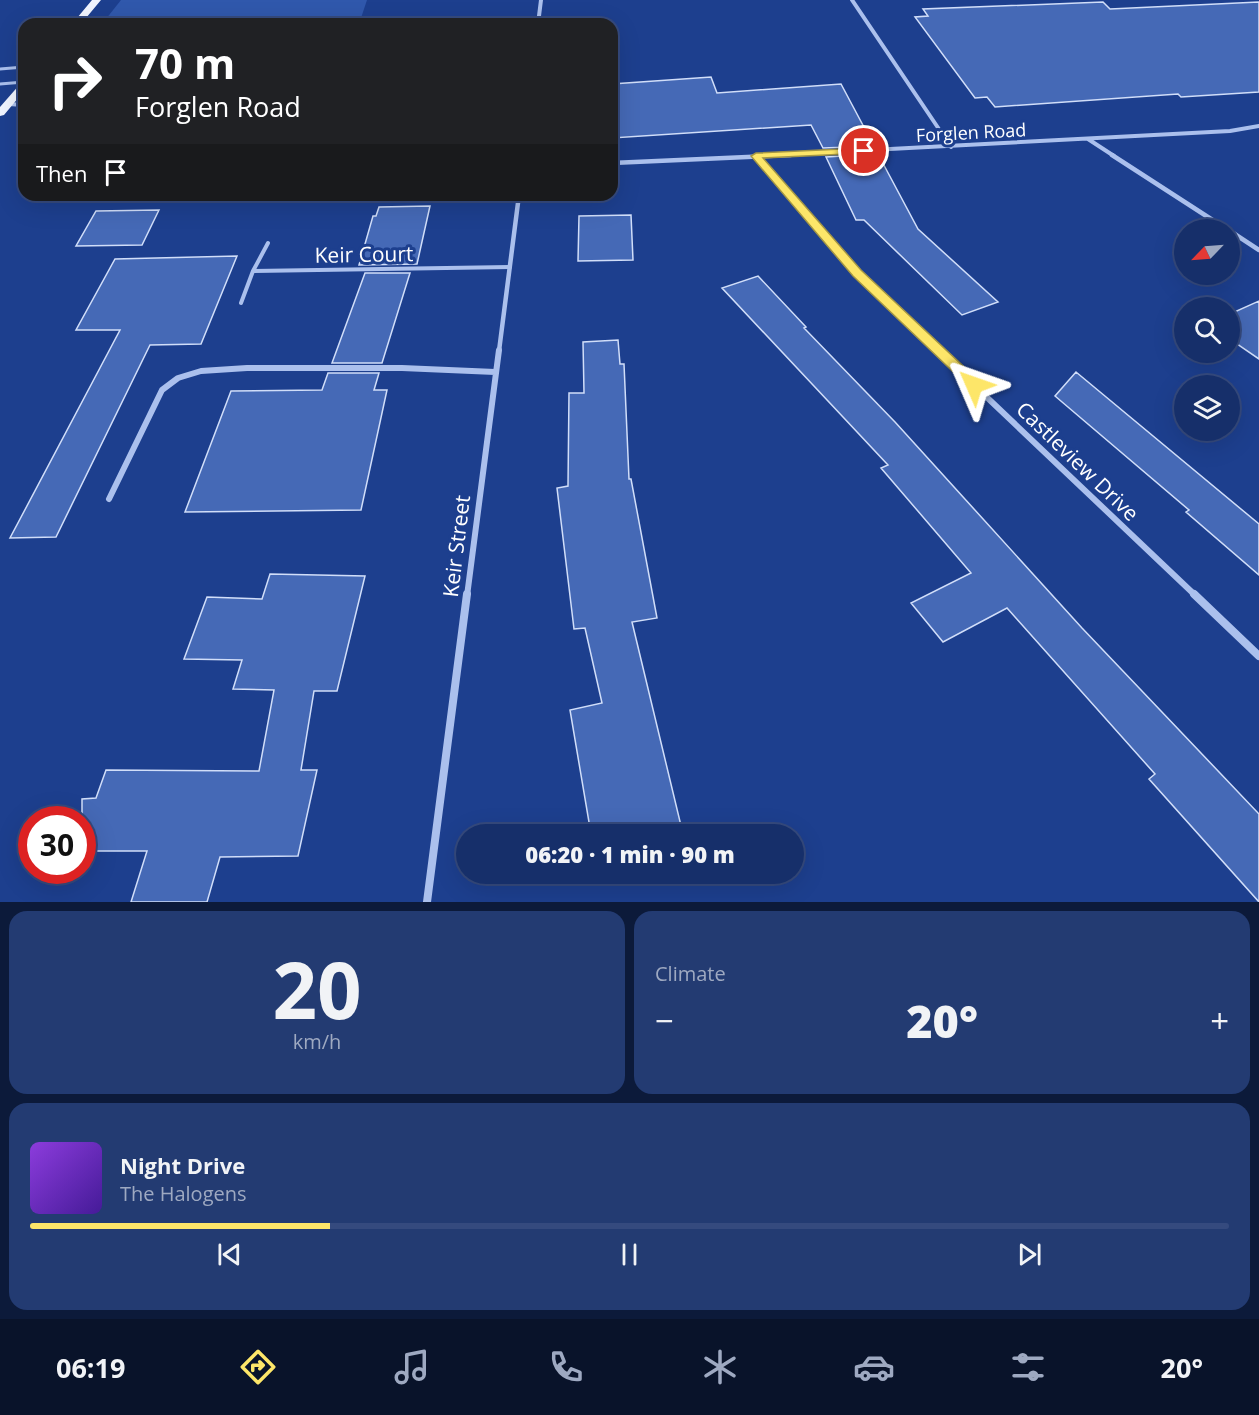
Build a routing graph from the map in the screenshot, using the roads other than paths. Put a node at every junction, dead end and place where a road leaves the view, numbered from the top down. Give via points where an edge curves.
1 (97, 0) edge
2 (541, 0) edge
3 (852, 0) edge
4 (81, 18) edge
5 (539, 18) edge
6 (18, 68) edge
7 (0, 69) edge
8 (0, 84) edge
9 (18, 84) edge
10 (18, 92) edge
11 (8, 105) junction
12 (18, 105) edge
13 (0, 113) edge
14 (1259, 126) edge
15 (1088, 138) junction
16 (951, 147) junction
17 (756, 156) junction
18 (618, 163) edge
19 (518, 201) edge
20 (1212, 219) edge
21 (1240, 237) edge
22 (268, 243) dead end
23 (1259, 249) edge
24 (510, 267) junction
25 (253, 271) junction
26 (241, 303) dead end
27 (495, 372) junction
28 (109, 499) dead end
29 (1259, 656) edge
30 (427, 902) edge

1 - 4 main road
2 - 5 street
3 - 16 street
6 - 7 lane
8 - 9 lane
10 - 11 main road
11 - 12 street
11 - 13 main road
14 - 15 street, Forglen Road
15 - 16 street, Forglen Road
15 - 20 street
16 - 17 street, Forglen Road
17 - 18 street, Forglen Road
17 - 29 street, Castleview Drive via 857,273
19 - 24 street, Keir Street
21 - 23 street
22 - 25 lane
24 - 25 lane, Keir Court
24 - 27 street, Keir Street
25 - 26 lane
27 - 28 street via 247,368 201,371 178,378 162,390
27 - 30 street, Keir Street

